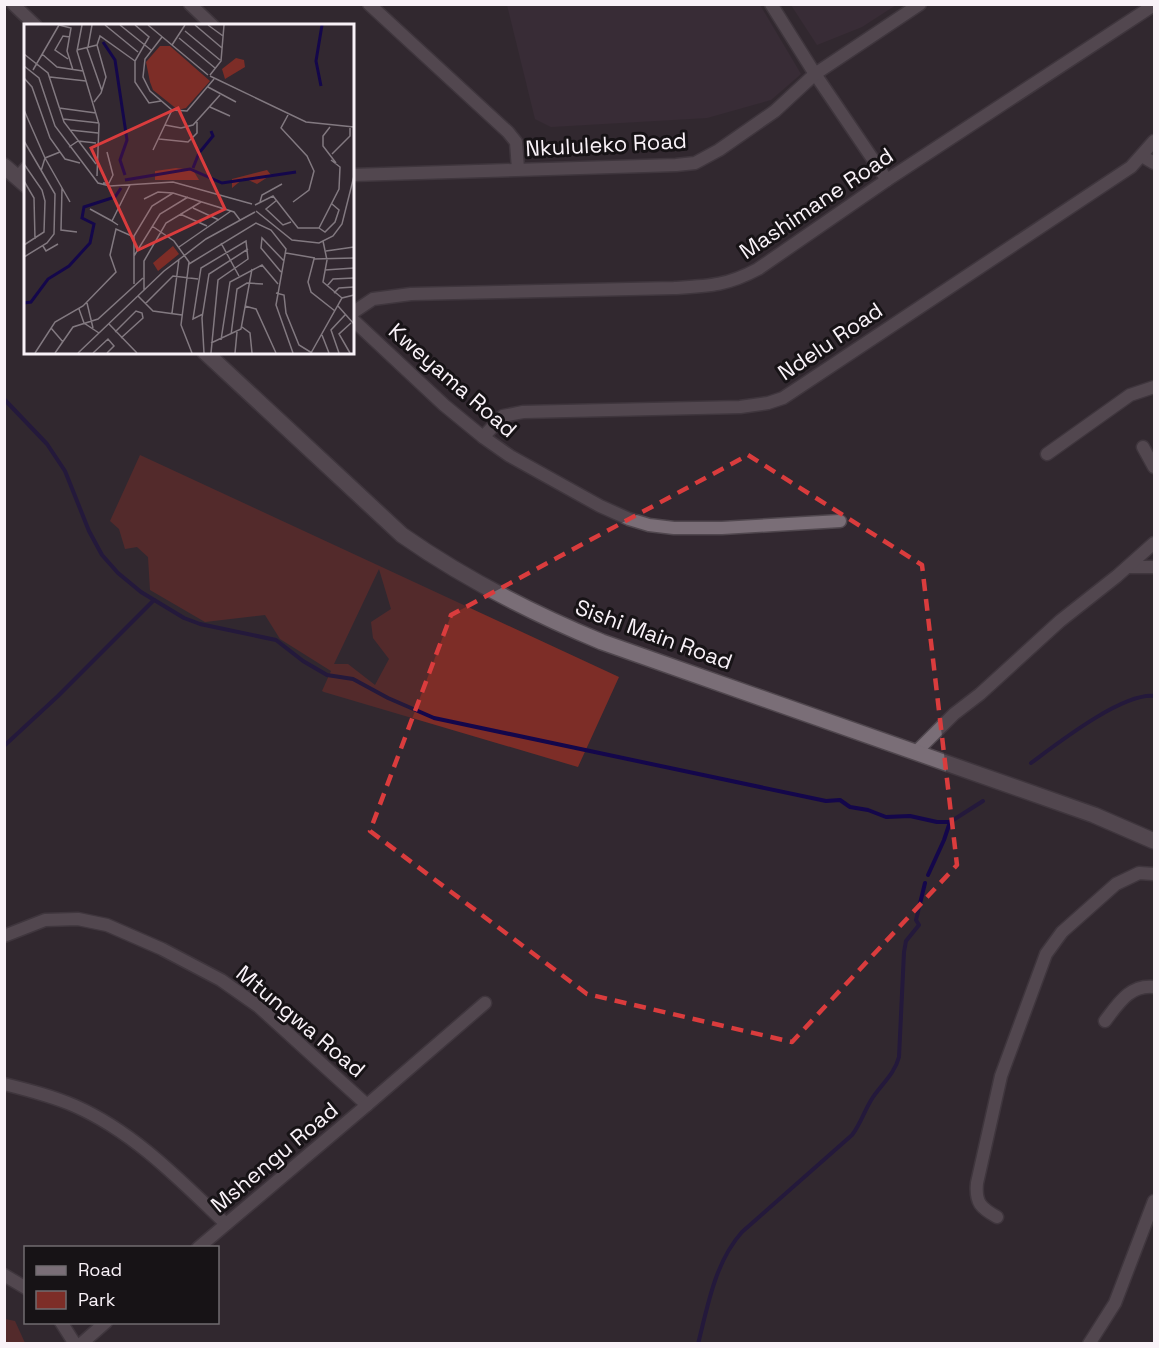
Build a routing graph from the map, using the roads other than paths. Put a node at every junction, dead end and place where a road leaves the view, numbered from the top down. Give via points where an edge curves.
1 (13, 4) edge
2 (190, 4) edge
3 (369, 4) edge
4 (771, 4) edge
5 (920, 4) edge
6 (1155, 5) edge
7 (34, 24) edge
8 (211, 24) edge
9 (816, 74) junction
10 (1155, 141) edge
11 (1142, 156) junction
12 (1155, 163) edge
13 (4, 166) edge
14 (518, 169) junction
15 (354, 175) edge
16 (23, 177) edge
17 (887, 180) junction
18 (354, 312) edge
19 (354, 321) edge
20 (207, 354) edge
21 (1155, 387) edge
22 (483, 437) junction
23 (1143, 447) dead end
24 (1047, 454) dead end
25 (1155, 467) edge
26 (840, 521) dead end
27 (1155, 543) edge
28 (1128, 567) junction
29 (1155, 567) edge
30 (917, 751) junction
31 (1155, 842) edge
32 (1155, 874) edge
33 (4, 936) edge
34 (1155, 987) edge
35 (485, 1003) dead end
36 (1104, 1021) dead end
37 (4, 1084) edge
38 (367, 1105) junction
39 (1155, 1201) edge
40 (997, 1217) dead end
41 (226, 1224) junction
42 (200, 1246) edge
43 (4, 1275) edge
44 (24, 1287) edge
45 (62, 1324) edge
46 (105, 1324) edge
47 (75, 1344) edge
48 (81, 1344) edge
49 (1089, 1344) edge

1 - 7 street
2 - 8 street
3 - 14 street via 508,132 516,142
4 - 9 street
5 - 9 street, Nkululeko Road
6 - 17 street, Mashimane Road
9 - 14 street, Nkululeko Road via 775,111 694,163
9 - 17 street
10 - 11 street, Ndelu Road
11 - 12 street
11 - 22 street, Ndelu Road via 783,398 740,407 523,412 503,416
13 - 16 street
14 - 15 street, Nkululeko Road
17 - 18 street, Mashimane Road via 737,280 674,288 411,294 373,299
19 - 22 street, Kweyama Road
20 - 30 street, Sishi Main Road via 402,535 468,576 564,627 602,642
21 - 24 street via 1130,394
22 - 26 street, Kweyama Road via 600,506 649,525 722,528
23 - 25 street
27 - 28 street
28 - 29 street
28 - 30 street via 1060,621
30 - 31 street, Sishi Main Road via 1094,815
32 - 40 street via 1138,873 1116,884 1062,932 1046,954 1001,1076 977,1184 979,1202
33 - 38 street, Mtungwa Road via 61,918 107,925 134,936 221,980 258,1006
34 - 36 street via 1135,989
35 - 38 street, Mshengu Road
37 - 41 street via 75,1106 131,1139
38 - 41 street, Mshengu Road
39 - 49 street via 1115,1303
41 - 42 street, Mshengu Road
43 - 44 street
45 - 47 street
46 - 48 street

